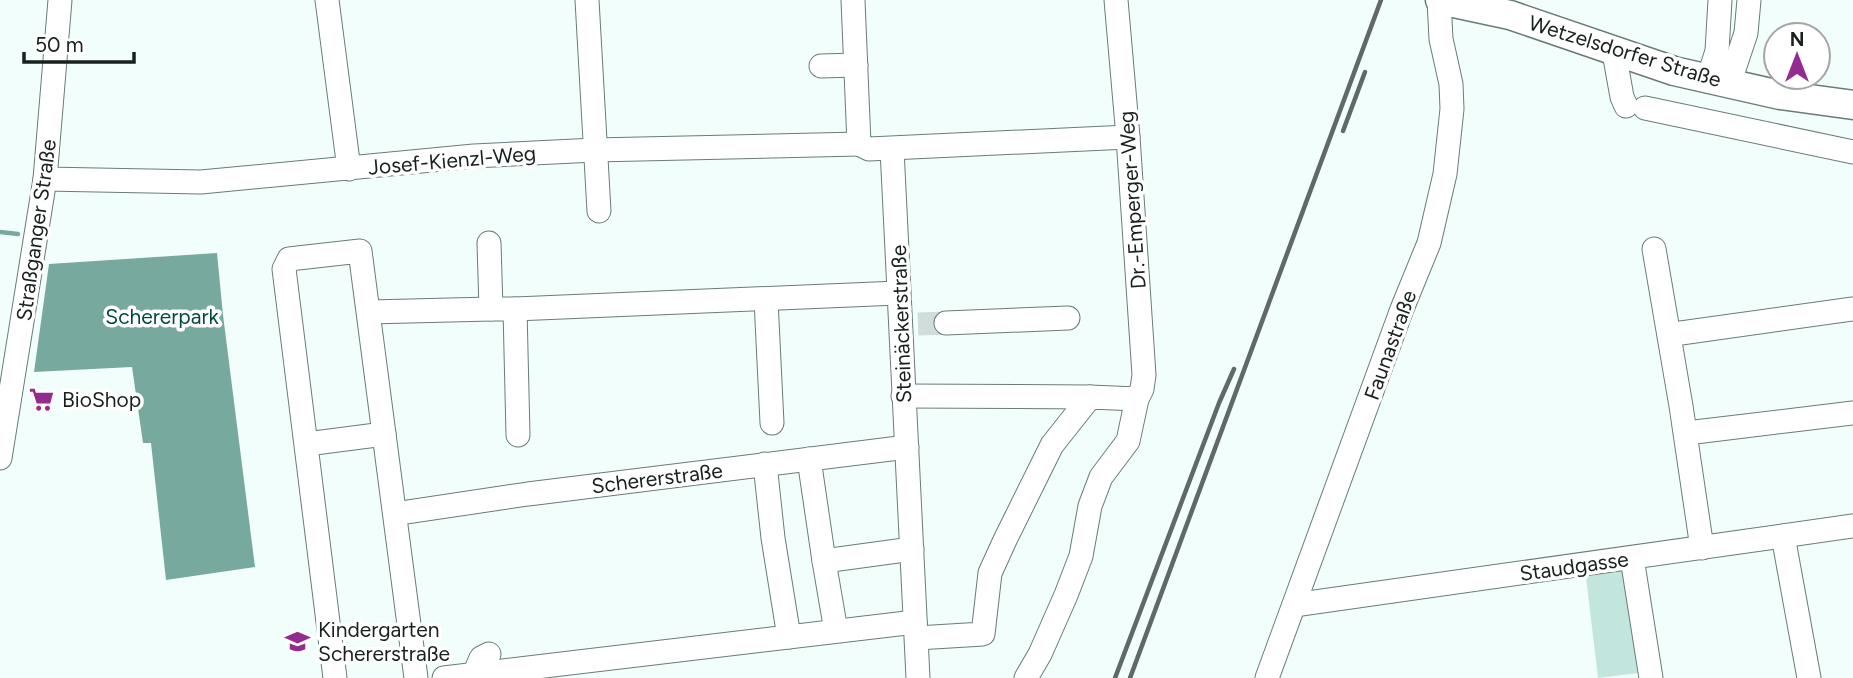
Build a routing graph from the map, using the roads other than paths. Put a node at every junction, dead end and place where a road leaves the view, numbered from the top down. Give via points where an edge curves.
1 (60, 0) edge
2 (327, 0) edge
3 (587, 0) edge
4 (853, 0) edge
5 (1116, 0) edge
6 (1439, 0) edge
7 (1720, 0) edge
8 (1749, 0) edge
9 (1513, 8) edge
10 (1617, 52) junction
11 (856, 65) junction
12 (821, 66) dead end
13 (1718, 81) junction
14 (1853, 105) edge
15 (1128, 137) junction
16 (859, 144) junction
17 (892, 149) junction
18 (595, 150) junction
19 (1853, 152) edge
20 (349, 169) junction
21 (45, 178) junction
22 (599, 211) dead end
23 (489, 243) dead end
24 (1654, 248) dead end
25 (898, 293) junction
26 (766, 300) junction
27 (491, 309) junction
28 (514, 309) junction
29 (1853, 309) edge
30 (369, 312) junction
31 (1068, 318) dead end
32 (946, 323) tunnel mouth
33 (1681, 333) dead end
34 (10, 346) edge
35 (1139, 394) junction
36 (903, 396) junction
37 (1090, 397) junction
38 (1853, 412) edge
39 (772, 423) dead end
40 (1695, 432) dead end
41 (384, 434) junction
42 (518, 435) dead end
43 (306, 444) junction
44 (907, 447) junction
45 (0, 458) edge
46 (809, 459) junction
47 (765, 464) junction
48 (407, 512) dead end
49 (1853, 526) edge
50 (1783, 536) junction
51 (1702, 548) junction
52 (912, 549) junction
53 (1632, 558) junction
54 (824, 561) junction
55 (1294, 605) junction
56 (916, 630) junction
57 (836, 631) junction
58 (789, 637) junction
59 (489, 654) dead end
60 (474, 675) junction
61 (335, 678) edge
62 (416, 678) edge
63 (444, 678) edge
64 (918, 678) edge
65 (1026, 678) edge
66 (1267, 678) edge
67 (1651, 678) edge
68 (1809, 678) edge

1 - 21 street, Straßganger Straße
2 - 20 street
3 - 18 street
4 - 11 street
5 - 15 street, Dr.-Emperger-Weg
6 - 9 main road, Wetzelsdorfer Straße
6 - 55 street, Faunastraße via 1452,109 1445,174 1429,243
7 - 13 street
8 - 13 street via 1746,33
9 - 10 main road, Wetzelsdorfer Straße
10 - 13 main road, Wetzelsdorfer Straße
10 - 19 street via 1622,97 1635,107
11 - 12 street
11 - 16 street
13 - 14 main road, Wetzelsdorfer Straße via 1780,96
15 - 17 street
15 - 35 street, Dr.-Emperger-Weg via 1144,374
16 - 17 street
16 - 18 street, Josef-Kienzl-Weg
17 - 25 street, Steinäckerstraße
18 - 20 street, Josef-Kienzl-Weg
18 - 22 street
20 - 21 street, Josef-Kienzl-Weg via 201,182
21 - 34 street, Straßganger Straße
23 - 27 street
24 - 51 street
25 - 26 street
25 - 36 street, Steinäckerstraße via 909,325
26 - 28 street
26 - 39 street
27 - 28 street
27 - 30 street
28 - 42 street
29 - 33 street
30 - 41 street
30 - 43 street via 360,251 289,259 284,268
31 - 32 street
34 - 45 street, Straßganger Straße
35 - 37 street
35 - 65 street, Dr.-Emperger-Weg via 1128,441 1101,477 1090,506 1081,556
36 - 37 street
36 - 44 street, Steinäckerstraße
37 - 56 street via 1052,445 1004,540 990,573 983,634
38 - 40 street
41 - 43 street
41 - 62 street
43 - 61 street
44 - 46 street, Schererstraße
44 - 52 street, Steinäckerstraße
46 - 47 street, Schererstraße
46 - 54 street
47 - 48 street, Schererstraße
47 - 58 street
49 - 50 street, Staudgasse
50 - 51 street, Staudgasse
50 - 68 street
51 - 53 street, Staudgasse
52 - 54 street
52 - 56 street, Steinäckerstraße
53 - 55 street, Staudgasse
53 - 67 street
54 - 57 street
55 - 66 street, Faunastraße
56 - 57 street
56 - 64 street, Steinäckerstraße
57 - 58 street
58 - 60 street
59 - 60 street via 481,658
60 - 63 street

